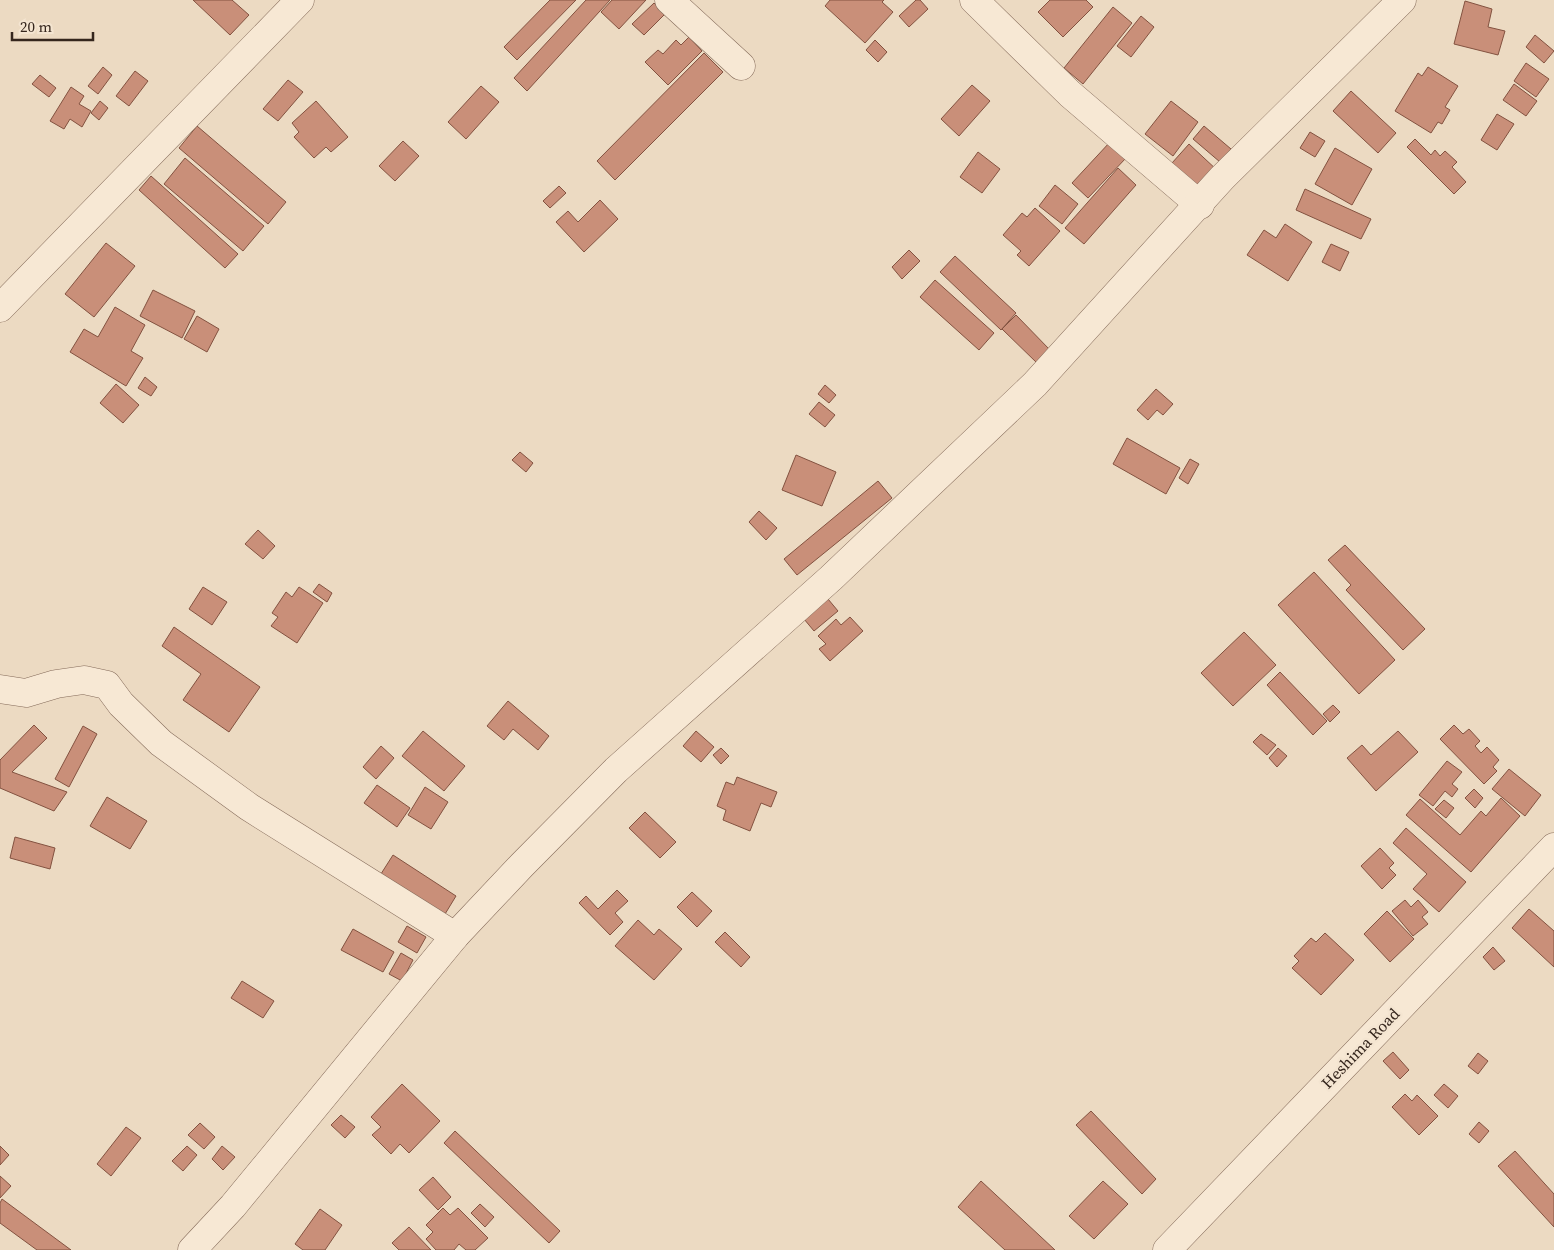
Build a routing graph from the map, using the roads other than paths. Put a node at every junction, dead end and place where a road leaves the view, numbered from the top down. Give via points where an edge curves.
1 (300, 0) edge
2 (669, 0) edge
3 (974, 0) edge
4 (1402, 0) edge
5 (741, 66) dead end
6 (1200, 205) junction
7 (0, 308) edge
8 (0, 689) edge
9 (1554, 847) edge
10 (454, 936) junction
11 (192, 1250) edge
12 (1167, 1250) edge

1 - 7 street
2 - 5 street
3 - 6 street via 1070,94
4 - 6 street via 1222,178
6 - 10 street via 1036,384 831,578 616,770
8 - 10 street via 26,693 84,680 108,685 161,743 233,796
9 - 12 street, Heshima Road
10 - 11 street via 233,1206

